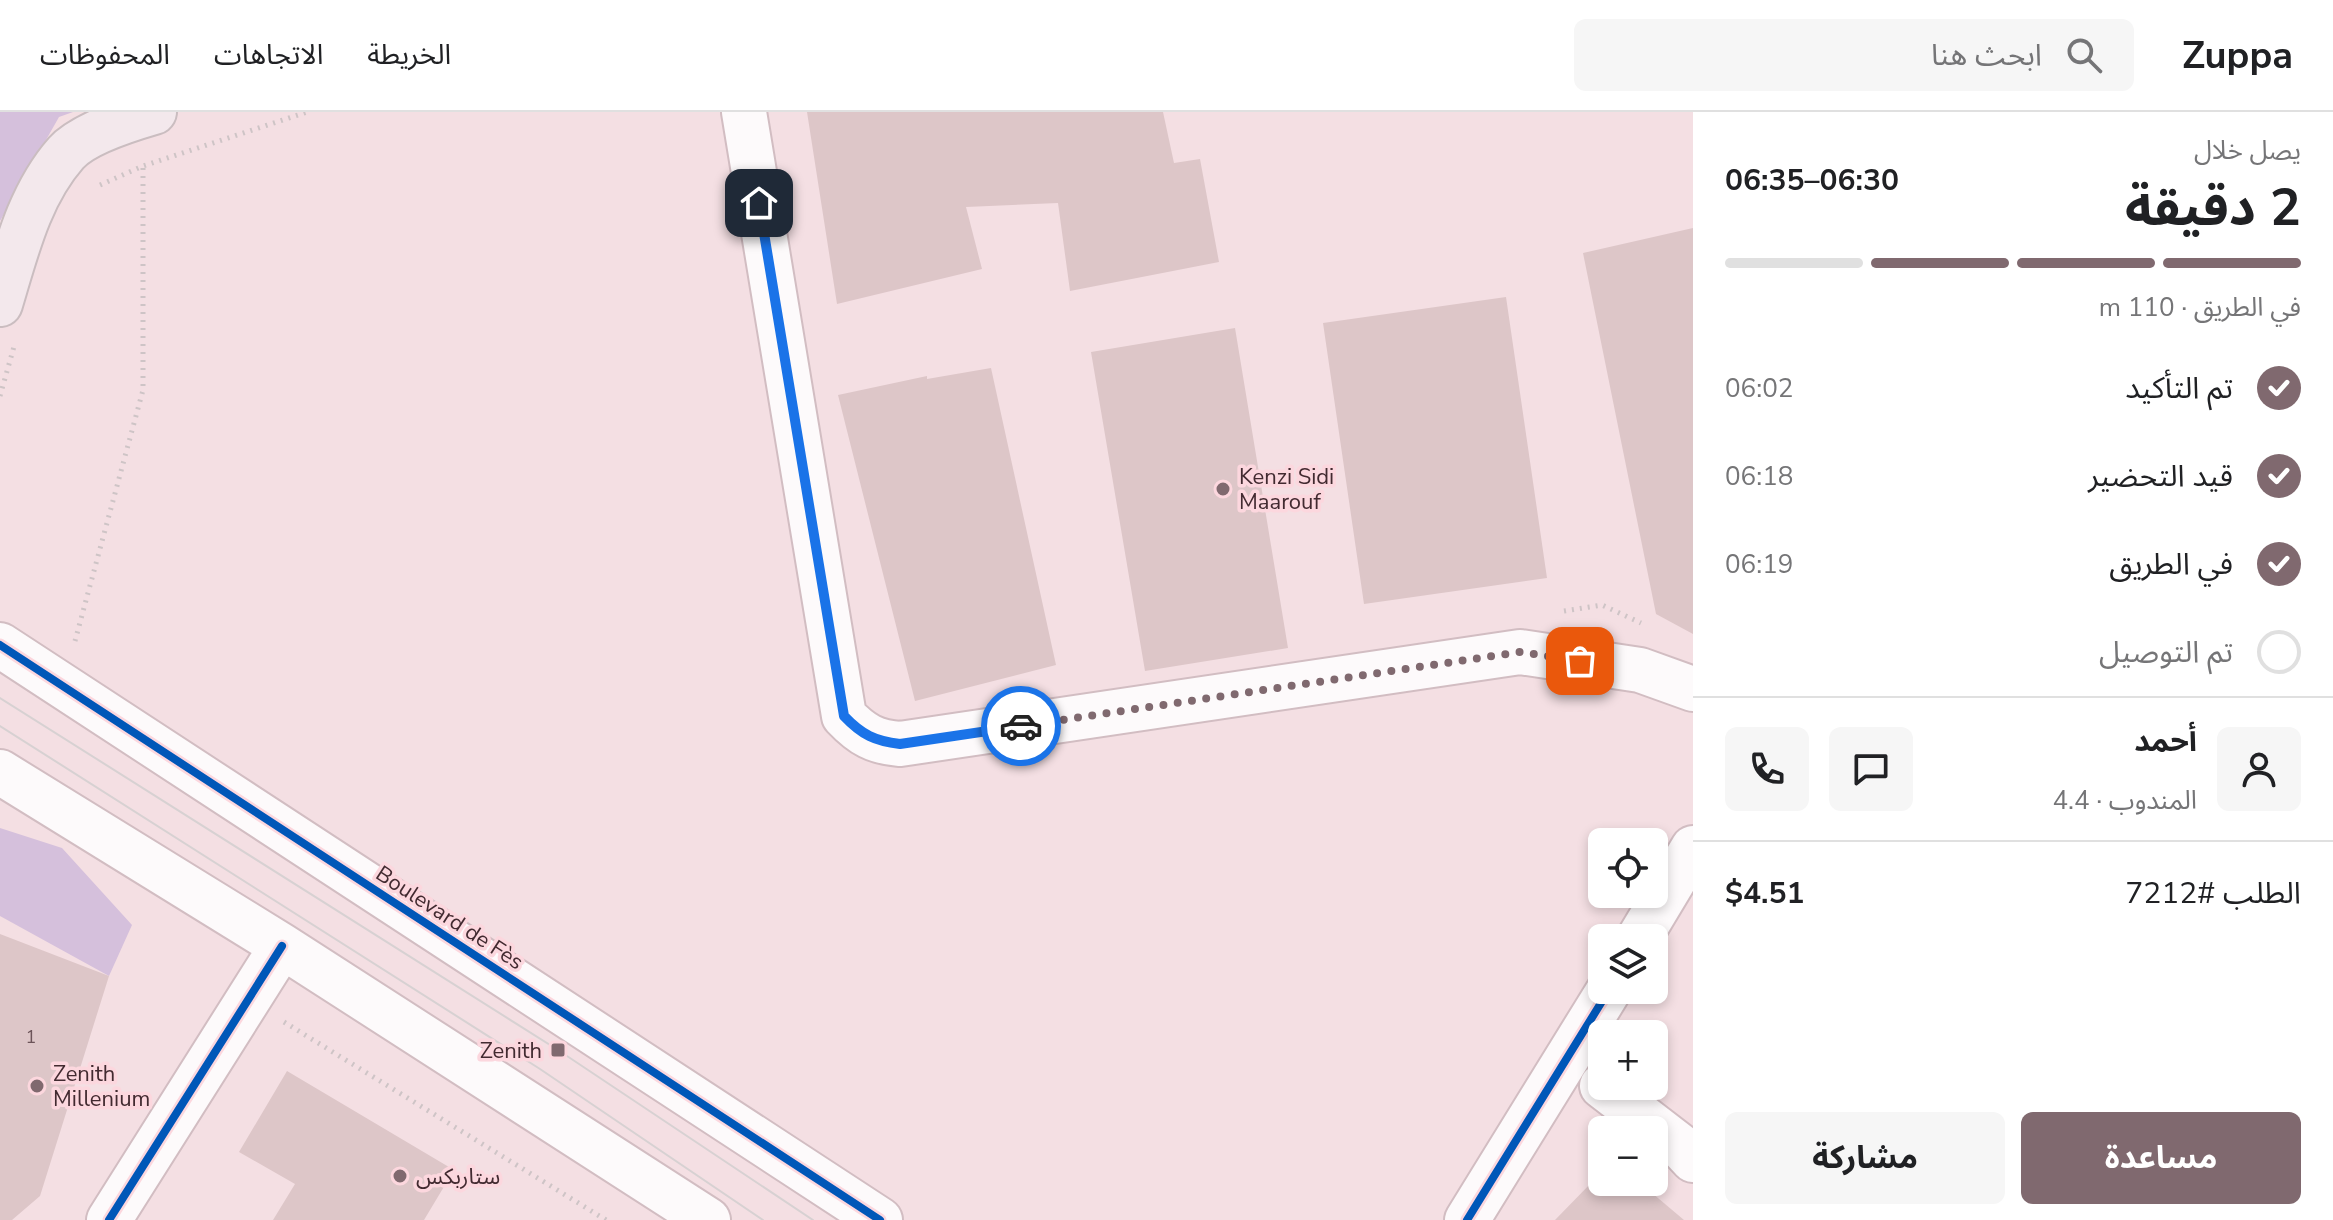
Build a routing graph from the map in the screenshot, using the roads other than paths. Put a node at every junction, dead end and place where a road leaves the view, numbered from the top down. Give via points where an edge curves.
1 (154, 112) edge
2 (744, 112) edge
3 (8, 322) edge
4 (0, 645) edge
5 (1693, 689) edge
6 (0, 772) edge
7 (1693, 848) edge
8 (1647, 924) edge
9 (282, 946) junction
10 (1600, 1004) edge
11 (1567, 1059) junction
12 (1588, 1075) edge
13 (1620, 1100) edge
14 (1693, 1160) edge
15 (109, 1220) edge
16 (708, 1220) edge
17 (880, 1220) edge
18 (1467, 1220) edge

1 - 3 main road via 117,122 68,151 31,206
2 - 5 street via 844,716 861,734 900,744 1520,652 1640,670
4 - 17 street, Boulevard de Fès
6 - 9 street
7 - 8 street
9 - 15 street
9 - 16 street
10 - 11 street
11 - 12 street
11 - 18 street
13 - 14 street

